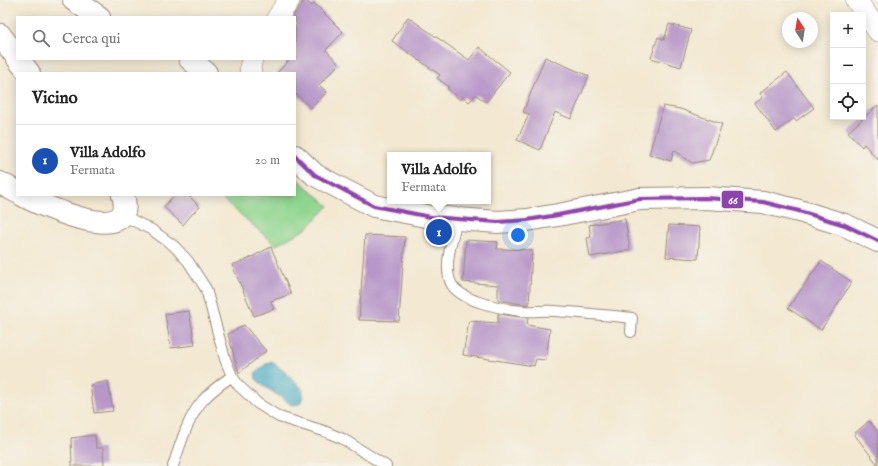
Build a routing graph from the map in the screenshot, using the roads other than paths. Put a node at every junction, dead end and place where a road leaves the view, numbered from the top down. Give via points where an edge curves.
1 (74, 0) edge
2 (289, 0) edge
3 (856, 0) edge
4 (98, 16) edge
5 (279, 16) edge
6 (878, 30) edge
7 (0, 35) edge
8 (16, 55) edge
9 (19, 60) edge
10 (191, 60) edge
11 (252, 60) edge
12 (28, 72) edge
13 (205, 72) edge
14 (251, 72) edge
15 (296, 157) edge
16 (0, 183) edge
17 (16, 191) edge
18 (24, 196) edge
19 (122, 205) edge
20 (457, 219) junction
21 (878, 241) edge
22 (631, 332) dead end
23 (232, 376) junction
24 (173, 466) edge
25 (386, 466) edge

1 - 4 main road
2 - 5 street
3 - 6 street
7 - 8 main road
9 - 12 main road
10 - 13 main road
11 - 14 street
15 - 20 main road via 315,175 374,206 431,217
16 - 17 main road
18 - 19 main road via 73,217 93,221 117,220
19 - 23 lane via 174,246 188,261 206,289
20 - 21 main road via 498,222 527,220 640,199 706,198 763,202 799,211 845,225
20 - 22 lane via 448,266 449,276 457,291 480,303 522,311 632,318
23 - 24 lane via 204,400 194,413
23 - 25 lane via 257,403 279,417 343,439

